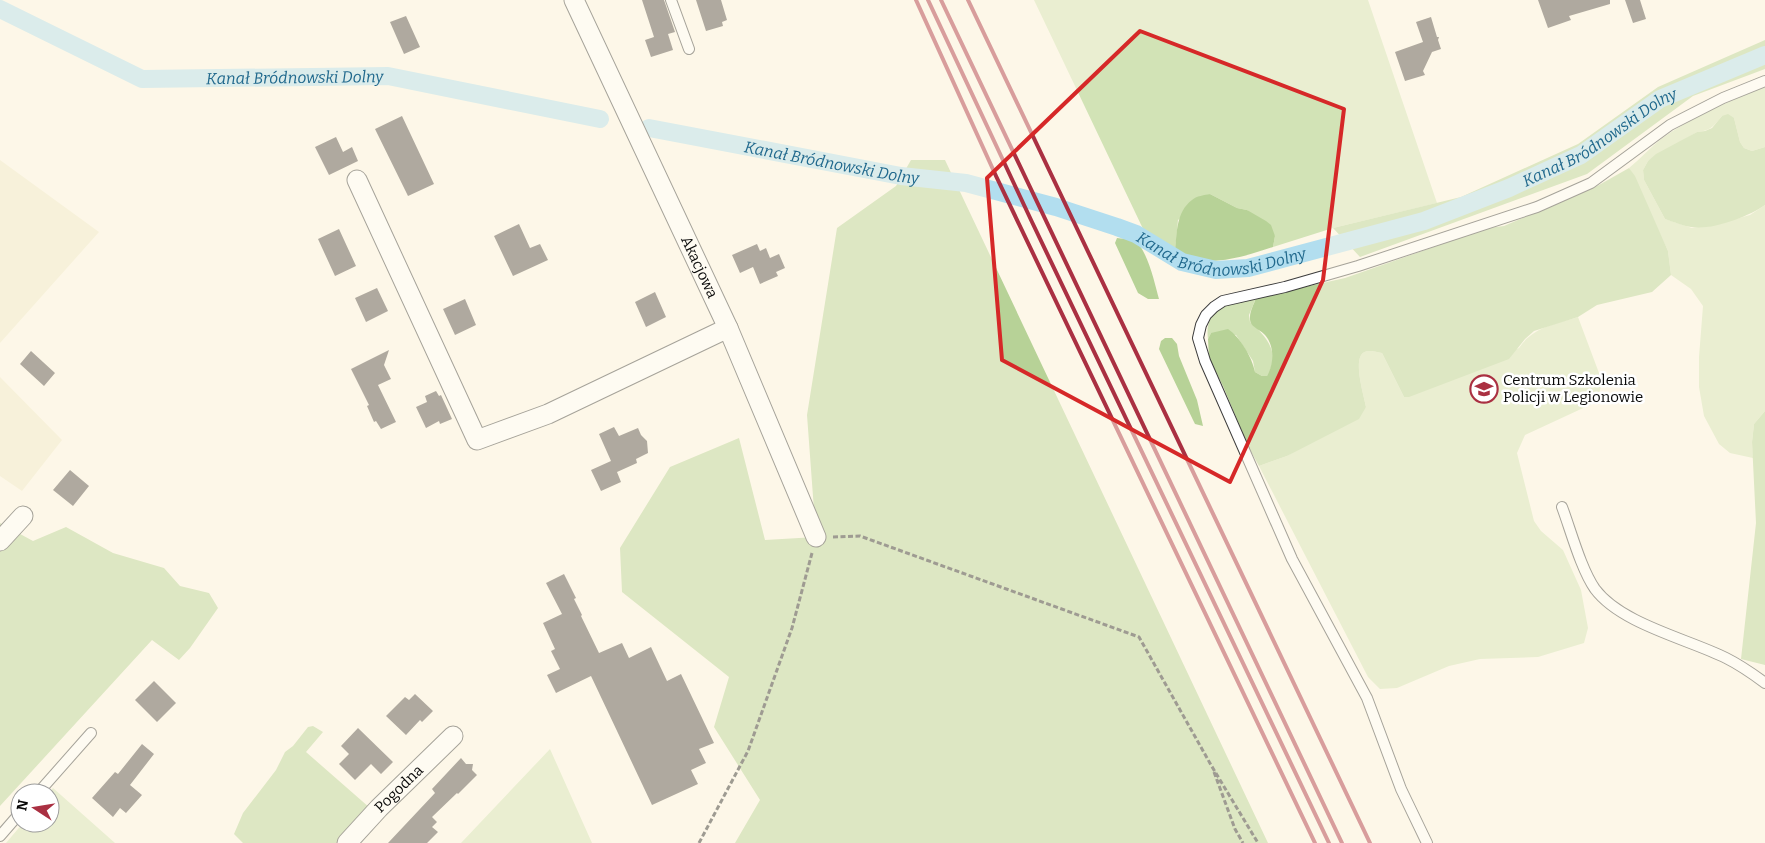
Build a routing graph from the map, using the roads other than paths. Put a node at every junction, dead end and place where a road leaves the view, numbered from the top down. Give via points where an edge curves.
1 (574, 0) edge
2 (671, 0) edge
3 (689, 49) dead end
4 (1765, 81) edge
5 (357, 180) dead end
6 (728, 328) junction
7 (1562, 507) dead end
8 (22, 516) dead end
9 (816, 537) road end
10 (0, 541) edge
11 (1765, 683) edge
12 (91, 733) dead end
13 (453, 736) dead end
14 (47, 783) edge
15 (10, 824) edge
16 (0, 836) edge
17 (347, 843) edge
18 (1427, 843) edge

1 - 6 street, Akacjowa
2 - 3 lane
4 - 18 lane via 1723,98 1670,126 1591,183 1537,206 1358,266 1223,301 1214,307 1201,325 1198,338 1205,361 1292,559 1367,698 1401,789
5 - 6 street via 476,440 548,414
6 - 9 street, Akacjowa
7 - 11 lane via 1595,589 1619,611 1728,659
8 - 10 street
12 - 14 lane
13 - 17 street, Pogodna
15 - 16 lane

